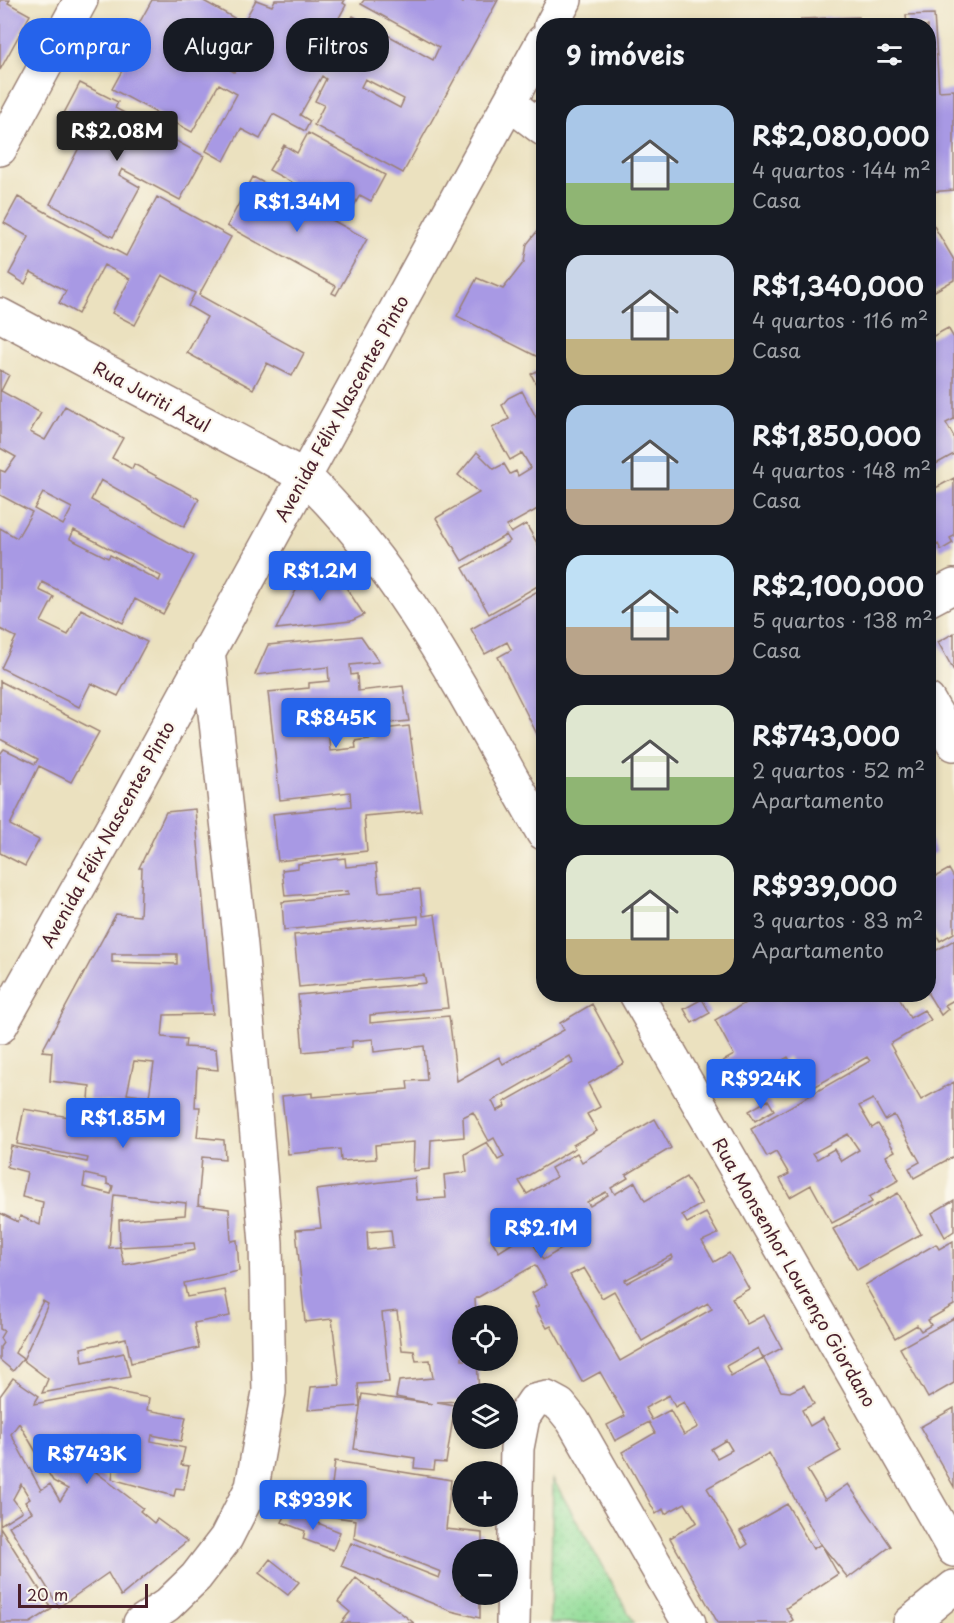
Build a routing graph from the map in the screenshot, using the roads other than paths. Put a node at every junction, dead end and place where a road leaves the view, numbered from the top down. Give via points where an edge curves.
1 (81, 0) edge
2 (565, 0) edge
3 (555, 18) edge
4 (536, 54) edge
5 (509, 103) junction
6 (536, 124) edge
7 (0, 149) edge
8 (0, 315) edge
9 (304, 476) junction
10 (954, 586) edge
11 (936, 596) edge
12 (208, 650) junction
13 (936, 714) edge
14 (954, 744) edge
15 (536, 817) edge
16 (641, 1002) edge
17 (0, 1027) edge
18 (954, 1550) edge
19 (954, 1587) edge
20 (140, 1623) edge
21 (513, 1623) edge
22 (689, 1623) edge
23 (910, 1623) edge

1 - 7 street
2 - 3 street
4 - 5 street, Avenida Félix Nascentes Pinto
5 - 6 street
5 - 9 street, Avenida Félix Nascentes Pinto
8 - 9 street, Rua Juriti Azul
9 - 12 street, Avenida Félix Nascentes Pinto
9 - 15 street via 374,551 419,618
10 - 11 street
12 - 17 street, Avenida Félix Nascentes Pinto
12 - 20 street via 240,946 266,1243 269,1392 252,1486 226,1538 196,1577 167,1605
13 - 14 street
16 - 18 street, Rua Monsenhor Lourenço Giordano
19 - 23 street
21 - 22 street via 518,1448 524,1417 534,1401 547,1398 560,1405 573,1421

